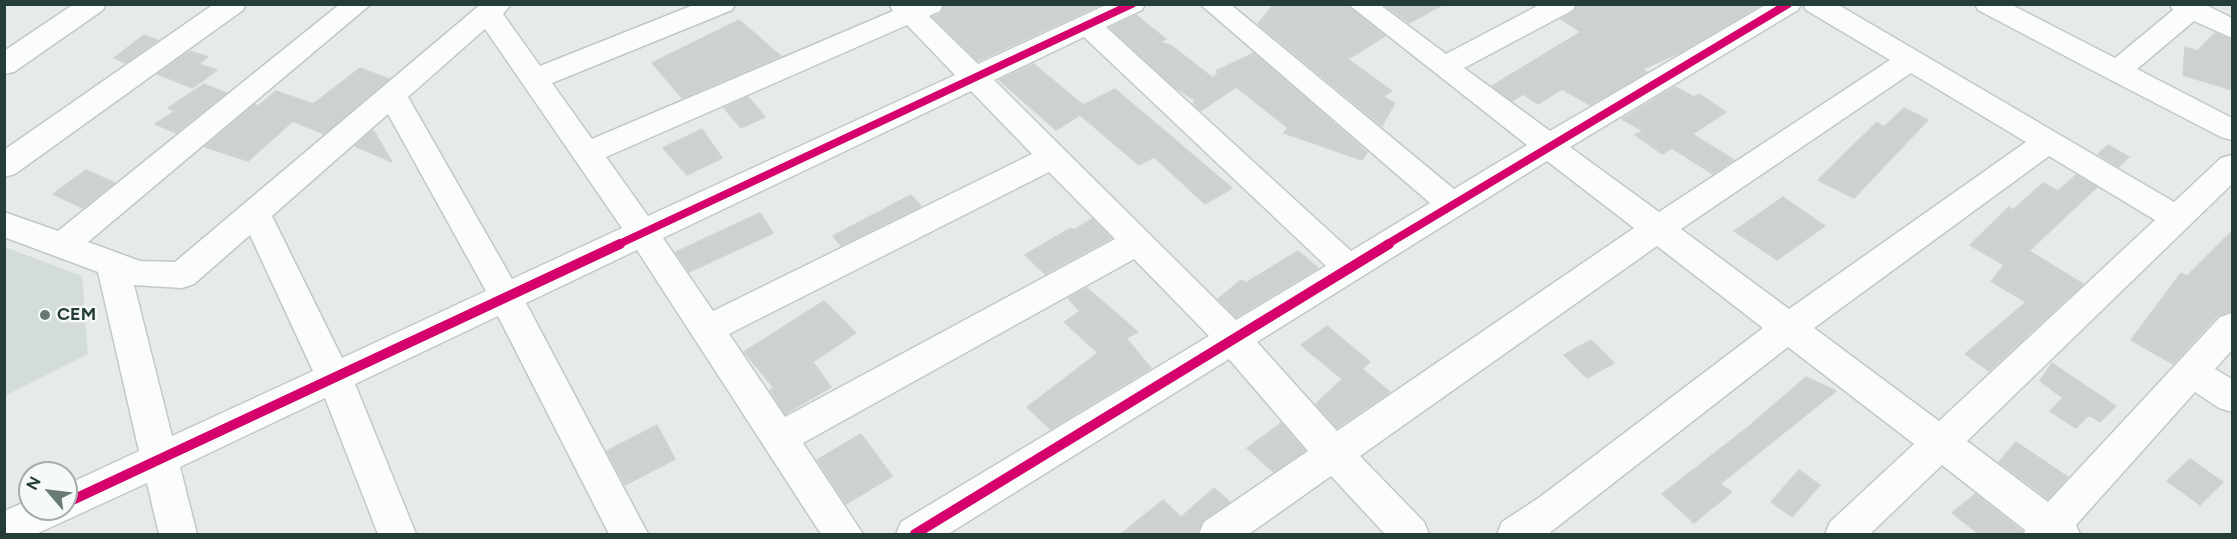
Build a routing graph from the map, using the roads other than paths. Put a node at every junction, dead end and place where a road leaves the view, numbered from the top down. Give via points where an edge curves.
1 (93, 4) edge
2 (232, 4) edge
3 (358, 4) edge
4 (522, 4) edge
5 (722, 4) edge
6 (1132, 4) edge
7 (1212, 4) edge
8 (1361, 4) edge
9 (1563, 4) edge
10 (1788, 4) edge
11 (1816, 4) edge
12 (1988, 4) edge
13 (2186, 7) edge
14 (915, 8) edge
15 (492, 11) edge
16 (1088, 25) junction
17 (2232, 29) edge
18 (1909, 61) junction
19 (4, 65) edge
20 (1443, 67) junction
21 (2116, 71) junction
22 (975, 77) junction
23 (535, 79) junction
24 (392, 95) junction
25 (2232, 130) edge
26 (2047, 142) junction
27 (1548, 146) junction
28 (587, 153) junction
29 (1053, 157) junction
30 (4, 166) edge
31 (2232, 166) edge
32 (1452, 204) junction
33 (255, 213) junction
34 (2178, 219) junction
35 (4, 224) edge
36 (1658, 229) junction
37 (642, 232) junction
38 (1137, 242) junction
39 (63, 245) junction
40 (112, 263) junction
41 (1348, 268) junction
42 (505, 296) junction
43 (2232, 327) edge
44 (1788, 328) junction
45 (707, 329) junction
46 (1233, 339) junction
47 (2191, 372) junction
48 (334, 377) junction
49 (2232, 398) edge
50 (779, 438) junction
51 (1942, 444) junction
52 (1334, 454) junction
53 (160, 460) junction
54 (78, 497) edge
55 (25, 521) edge
56 (4, 530) edge
57 (2052, 532) edge
58 (178, 534) edge
59 (397, 534) edge
60 (629, 534) edge
61 (843, 534) edge
62 (915, 534) edge
63 (1218, 534) edge
64 (1410, 534) edge
65 (1516, 534) edge
66 (1844, 534) edge

1 - 19 street
2 - 30 street
3 - 39 street
4 - 15 street
5 - 23 street
6 - 16 street
7 - 32 street
8 - 20 street
9 - 20 street
10 - 27 street
11 - 18 street
12 - 21 street
13 - 17 street
13 - 21 street
14 - 22 street
14 - 28 street
15 - 23 street
15 - 24 street
16 - 22 street
16 - 41 street
18 - 26 street
18 - 36 street
20 - 27 street
21 - 25 street
22 - 29 street
22 - 37 street
23 - 28 street
24 - 33 street
24 - 42 street
26 - 34 street
26 - 44 street
27 - 32 street
27 - 36 street
28 - 37 street
29 - 38 street
29 - 45 street
31 - 34 street
32 - 41 street
33 - 40 street via 182,276 138,274
33 - 48 street
34 - 51 street
35 - 39 street
36 - 44 street
36 - 52 street
37 - 42 street
37 - 45 street
38 - 46 street
38 - 50 street
39 - 40 street
40 - 53 street
41 - 46 street
42 - 48 street
42 - 60 street
43 - 47 street
44 - 51 street
44 - 65 street via 1554,509
45 - 50 street
46 - 52 street
46 - 62 street
47 - 49 street
47 - 57 street
48 - 53 street
48 - 59 street
50 - 61 street
51 - 57 street
51 - 66 street
52 - 63 street
52 - 64 street
53 - 54 street
53 - 58 street
55 - 56 street

